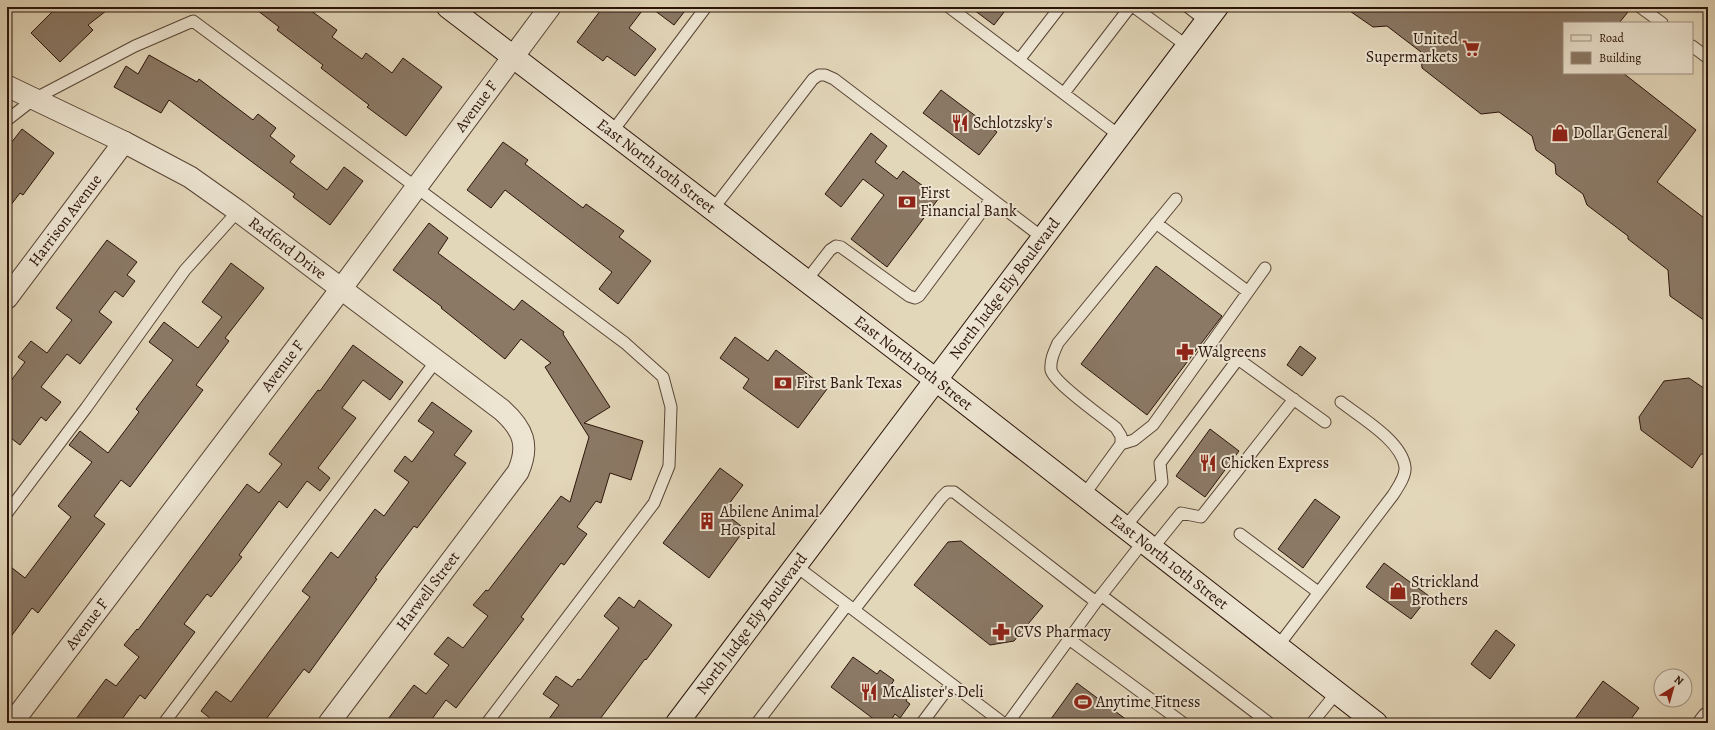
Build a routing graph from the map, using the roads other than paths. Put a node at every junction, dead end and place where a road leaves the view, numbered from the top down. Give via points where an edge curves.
1 (448, 7) edge
2 (550, 7) edge
3 (706, 7) edge
4 (949, 7) edge
5 (1060, 7) edge
6 (1130, 7) edge
7 (1134, 7) edge
8 (1188, 7) edge
9 (1640, 7) edge
10 (1212, 14) edge
11 (1661, 22) edge
12 (1187, 46) junction
13 (1693, 47) edge
14 (513, 56) junction
15 (1708, 58) edge
16 (1019, 60) junction
17 (7, 86) edge
18 (1064, 93) junction
19 (34, 98) junction
20 (7, 120) edge
21 (612, 132) junction
22 (1120, 136) junction
23 (124, 142) junction
24 (416, 188) junction
25 (991, 199) junction
26 (1176, 199) dead end
27 (713, 209) junction
28 (238, 211) junction
29 (1156, 223) junction
30 (1043, 238) junction
31 (1264, 268) dead end
32 (806, 281) junction
33 (340, 289) junction
34 (1247, 291) junction
35 (7, 298) edge
36 (436, 361) junction
37 (936, 380) junction
38 (1294, 399) junction
39 (1341, 402) dead end
40 (1325, 422) dead end
41 (1121, 444) junction
42 (524, 458) joint
43 (1084, 495) junction
44 (7, 513) edge
45 (1125, 527) junction
46 (1240, 534) dead end
47 (1148, 545) junction
48 (796, 566) junction
49 (1318, 592) junction
50 (1098, 599) junction
51 (851, 607) junction
52 (1069, 639) junction
53 (1278, 646) junction
54 (951, 684) junction
55 (1337, 692) junction
56 (1708, 718) edge
57 (12, 723) edge
58 (164, 723) edge
59 (329, 723) edge
60 (487, 723) edge
61 (677, 723) edge
62 (757, 723) edge
63 (922, 723) edge
64 (1003, 723) edge
65 (1008, 723) edge
66 (1183, 723) edge
67 (1269, 723) edge
68 (1312, 723) edge
69 (1376, 723) edge
70 (1704, 723) edge

1 - 14 main road, East North 10th Street
2 - 14 street, Avenue F
3 - 21 lane
4 - 16 lane
5 - 16 lane
6 - 18 lane
7 - 12 lane
8 - 10 lane
9 - 11 lane
10 - 12 main road, North Judge Ely Boulevard
12 - 22 main road, North Judge Ely Boulevard
13 - 15 lane
14 - 21 main road, East North 10th Street
14 - 24 street, Avenue F
16 - 18 lane
17 - 19 street, Radford Drive
18 - 22 lane
19 - 20 lane
19 - 23 street, Radford Drive
19 - 24 lane via 135,46 193,21
21 - 27 main road, East North 10th Street
22 - 30 main road, North Judge Ely Boulevard
23 - 28 street, Radford Drive via 190,177
23 - 35 street, Harrison Avenue
24 - 33 street, Avenue F
24 - 60 lane via 625,343 663,377 671,407 669,466 654,503
25 - 27 lane via 834,79 819,75 808,85
25 - 30 lane
25 - 32 lane via 915,298 836,246
26 - 29 lane
27 - 32 main road, East North 10th Street
28 - 33 street, Radford Drive
28 - 44 lane via 185,270
29 - 34 lane
29 - 41 lane via 1058,343 1051,358 1051,371 1058,382 1116,428 1121,436
30 - 37 main road, North Judge Ely Boulevard
31 - 34 lane
32 - 37 main road, East North 10th Street
33 - 36 street, Radford Drive
33 - 57 street, Avenue F
34 - 41 lane via 1152,425 1134,440
36 - 42 street, Radford Drive via 515,422 524,440
36 - 58 lane
37 - 43 main road, East North 10th Street
37 - 48 main road, North Judge Ely Boulevard
38 - 40 lane
38 - 45 lane via 1238,359 1160,463 1162,482
38 - 47 lane via 1201,517 1181,513
39 - 49 lane via 1390,440 1401,453 1405,468 1402,480 1393,495
41 - 43 lane
42 - 59 street, Harwell Street via 518,472
43 - 45 main road, East North 10th Street
45 - 47 main road, East North 10th Street
46 - 49 lane
47 - 50 lane
47 - 53 main road, East North 10th Street
48 - 51 lane
48 - 61 main road, North Judge Ely Boulevard
49 - 53 lane
50 - 51 lane via 954,492 947,492
50 - 52 lane
50 - 67 lane
51 - 54 lane
51 - 62 lane
52 - 65 lane
52 - 66 lane
53 - 55 main road, East North 10th Street
54 - 63 lane
54 - 64 lane
55 - 68 lane
55 - 69 main road, East North 10th Street
56 - 70 street

